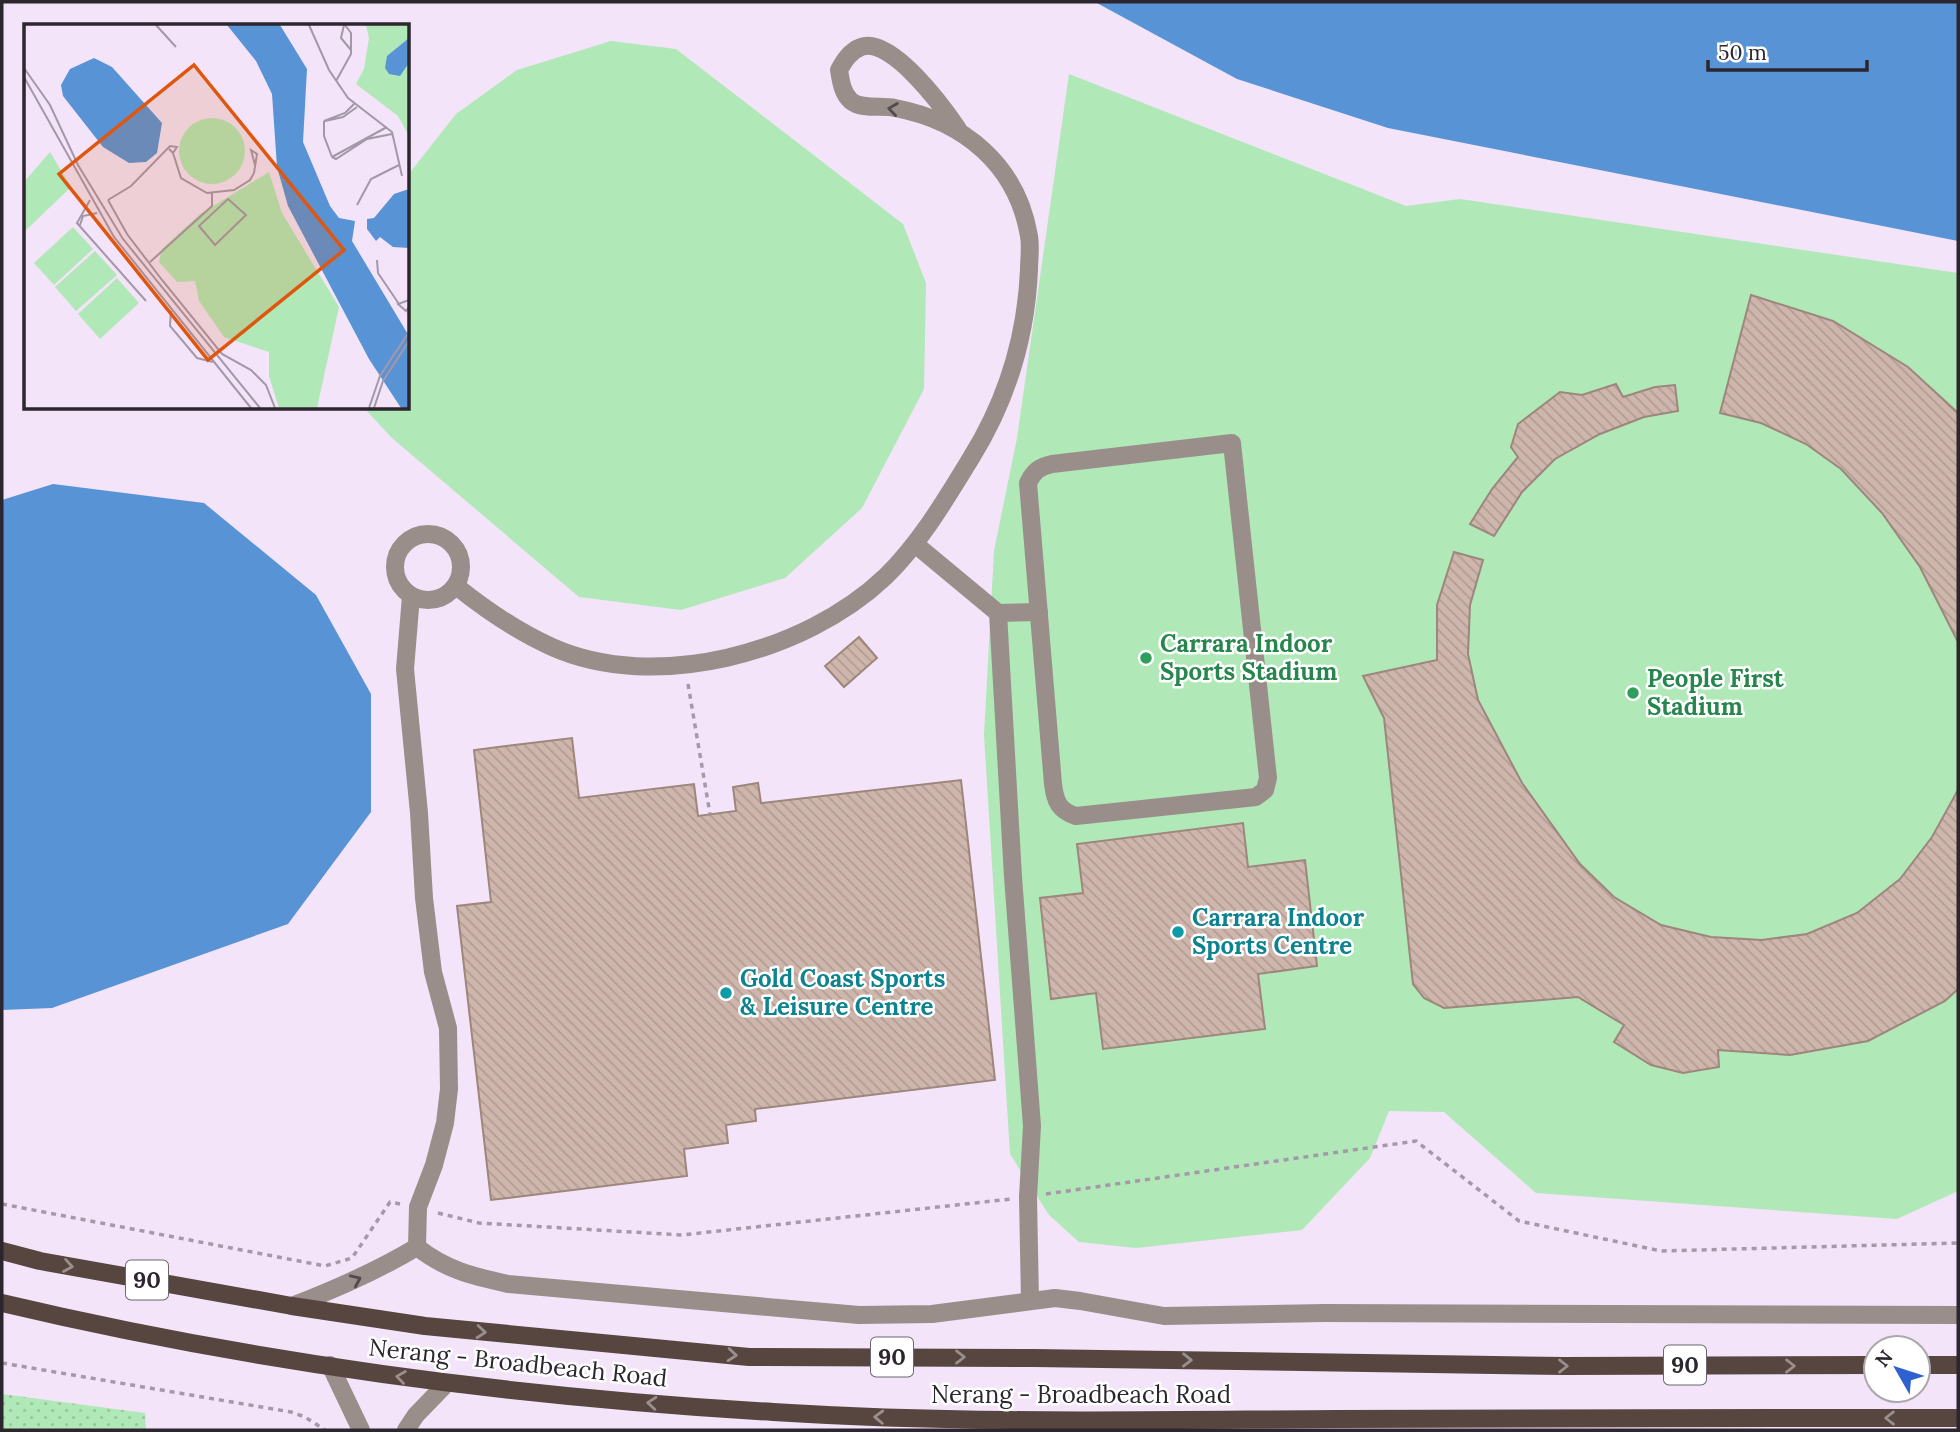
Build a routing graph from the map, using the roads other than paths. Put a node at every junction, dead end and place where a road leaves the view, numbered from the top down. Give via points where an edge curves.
1 (958, 129) junction
2 (915, 544) junction
3 (456, 586) junction
4 (411, 596) junction
5 (1039, 611) junction
6 (998, 613) junction
7 (417, 1247) junction
8 (2, 1251) edge
9 (1030, 1301) junction
10 (2, 1303) edge
11 (292, 1306) junction
12 (1958, 1315) edge
13 (330, 1365) junction
14 (1862, 1365) edge
15 (1932, 1365) edge
16 (1958, 1365) edge
17 (447, 1383) junction
18 (1958, 1418) edge
19 (1458, 1424) edge
20 (361, 1430) edge
21 (406, 1430) edge

1 -> 1 street via 901,109 852,103 843,91 839,70 862,46 880,47 942,104
1 - 2 street via 1006,175 1023,207 1030,239 1028,285 1006,392 984,437
2 - 3 street via 884,577 818,624 744,655 660,666 589,659 553,648 485,610
2 - 6 street
3 - 4 street via 441,598
3 - 4 street via 462,566 456,548 440,536 420,534 402,546 394,567 402,589
4 - 7 street via 405,669 424,898 433,972 448,1028 449,1089 446,1123 418,1207
5 - 5 street via 1027,494 1033,472 1052,464 1232,443 1268,778 1265,790 1256,797 1216,803 1076,816 1065,813 1053,784
5 - 6 street
6 - 9 street via 1032,1126
7 - 9 street via 436,1262 467,1275 508,1284 738,1306 871,1315 932,1314
11 -> 7 street via 351,1283
8 -> 11 main road, Nerang - Broadbeach Road / 90
9 - 12 street via 1080,1300 1185,1317 1325,1313
10 - 13 main road, Nerang - Broadbeach Road / 90 via 189,1342
11 -> 14 main road, Nerang - Broadbeach Road / 90 via 425,1326 749,1357
17 -> 13 main road, Nerang - Broadbeach Road / 90
13 - 20 street
15 - 16 main road
19 -> 17 main road, Nerang - Broadbeach Road / 90 via 884,1417 699,1407
17 - 21 street
18 -> 19 main road, Nerang - Broadbeach Road / 90

